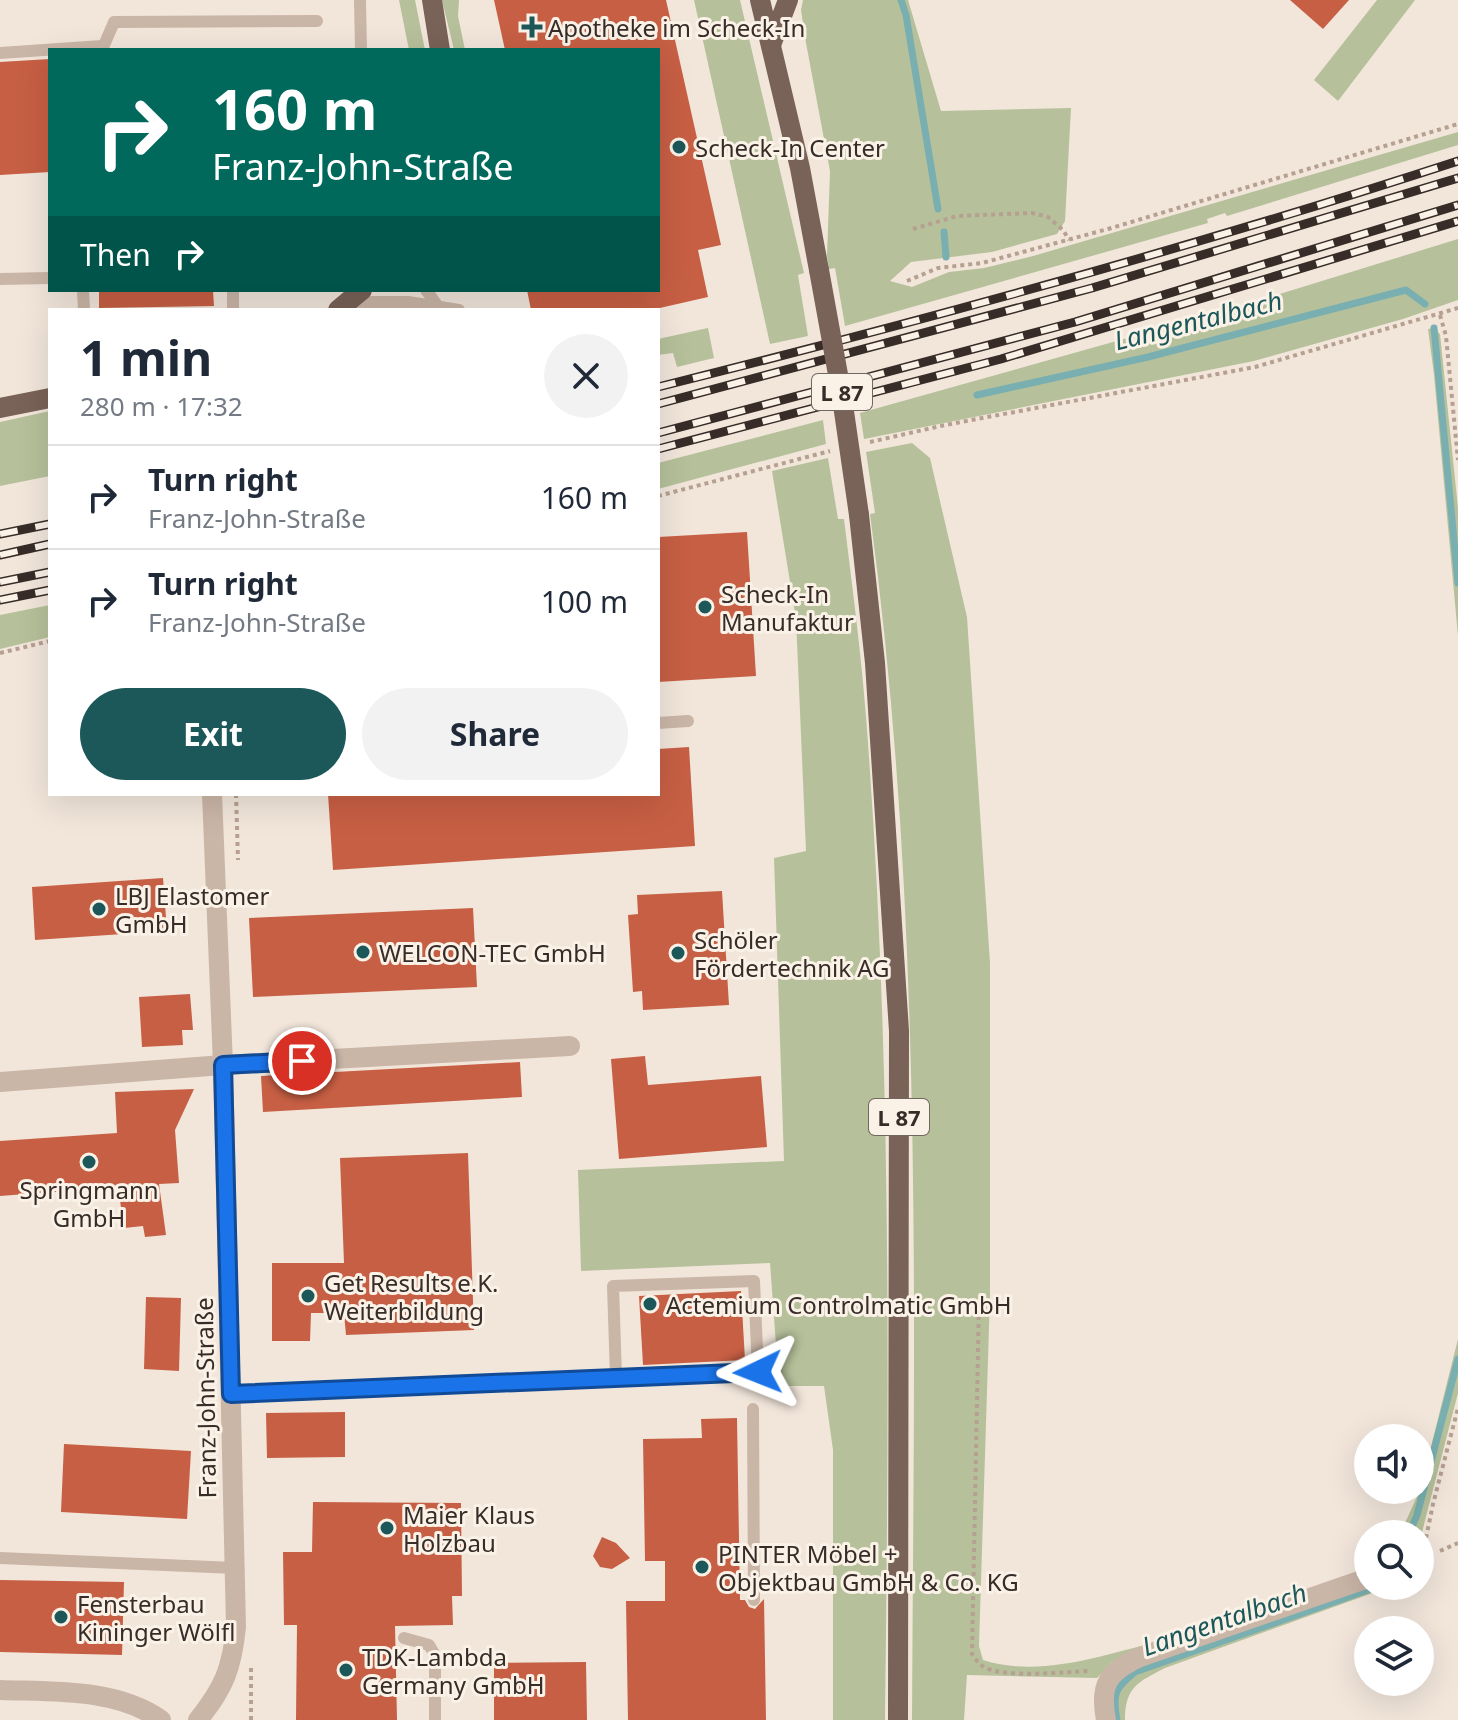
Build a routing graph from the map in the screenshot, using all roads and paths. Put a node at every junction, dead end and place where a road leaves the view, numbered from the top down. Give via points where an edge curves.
1 (360, 0) edge
2 (432, 0) edge
3 (760, 0) edge
4 (788, 0) edge
5 (317, 21) dead end
6 (771, 45) junction
7 (102, 48) edge
8 (361, 48) edge
9 (440, 48) edge
10 (48, 51) edge
11 (0, 53) edge
12 (1458, 124) edge
13 (913, 229) dead end
14 (1069, 240) junction
15 (48, 278) edge
16 (0, 279) edge
17 (907, 281) dead end
18 (427, 292) edge
19 (350, 301) edge
20 (437, 305) junction
21 (450, 308) edge
22 (1458, 308) edge
23 (1440, 315) junction
24 (48, 398) edge
25 (0, 408) edge
26 (869, 442) dead end
27 (838, 450) dead end
28 (1458, 460) edge
29 (660, 495) edge
30 (48, 641) edge
31 (0, 653) edge
32 (688, 721) dead end
33 (660, 723) edge
34 (212, 796) edge
35 (570, 1046) dead end
36 (223, 1065) junction
37 (0, 1082) edge
38 (979, 1300) dead end
39 (616, 1377) junction
40 (231, 1394) junction
41 (1458, 1408) edge
42 (753, 1409) dead end
43 (1430, 1520) edge
44 (0, 1558) edge
45 (235, 1568) junction
46 (1354, 1583) edge
47 (754, 1600) dead end
48 (404, 1638) dead end
49 (1120, 1666) junction
50 (0, 1690) edge
51 (161, 1720) edge
52 (198, 1720) edge
53 (435, 1720) edge
54 (898, 1720) edge
55 (1106, 1720) edge

1 - 8 lane
2 - 9 main road
3 - 6 main road, L 87
4 - 6 main road
5 - 7 lane via 114,22
6 - 54 main road, L 87, bridge via 800,168 841,391 875,663 899,1031
10 - 11 lane
12 - 14 path
13 - 14 path via 957,216 1032,213 1048,217
14 - 17 path via 982,263 938,268
15 - 16 lane
18 - 20 lane
19 - 20 lane
20 - 21 lane
22 - 23 path
23 - 26 path via 1255,367
23 - 28 path
24 - 25 main road
27 - 29 path
30 - 31 path
32 - 33 lane
34 - 36 street, Franz-John-Straße
35 - 36 street
36 - 37 street
36 - 40 street, Franz-John-Straße
38 - 49 path via 972,1654 988,1670 1004,1672
39 - 39 lane via 613,1286 754,1281 758,1372
39 - 40 lane
40 - 45 street, Franz-John-Straße
41 - 43 path
42 - 47 lane
44 - 45 lane
45 - 52 street, Franz-John-Straße via 234,1654 227,1678
46 - 49 street
48 - 53 lane via 429,1645 435,1655
49 - 55 street via 1107,1680 1102,1700
50 - 51 street via 127,1702

